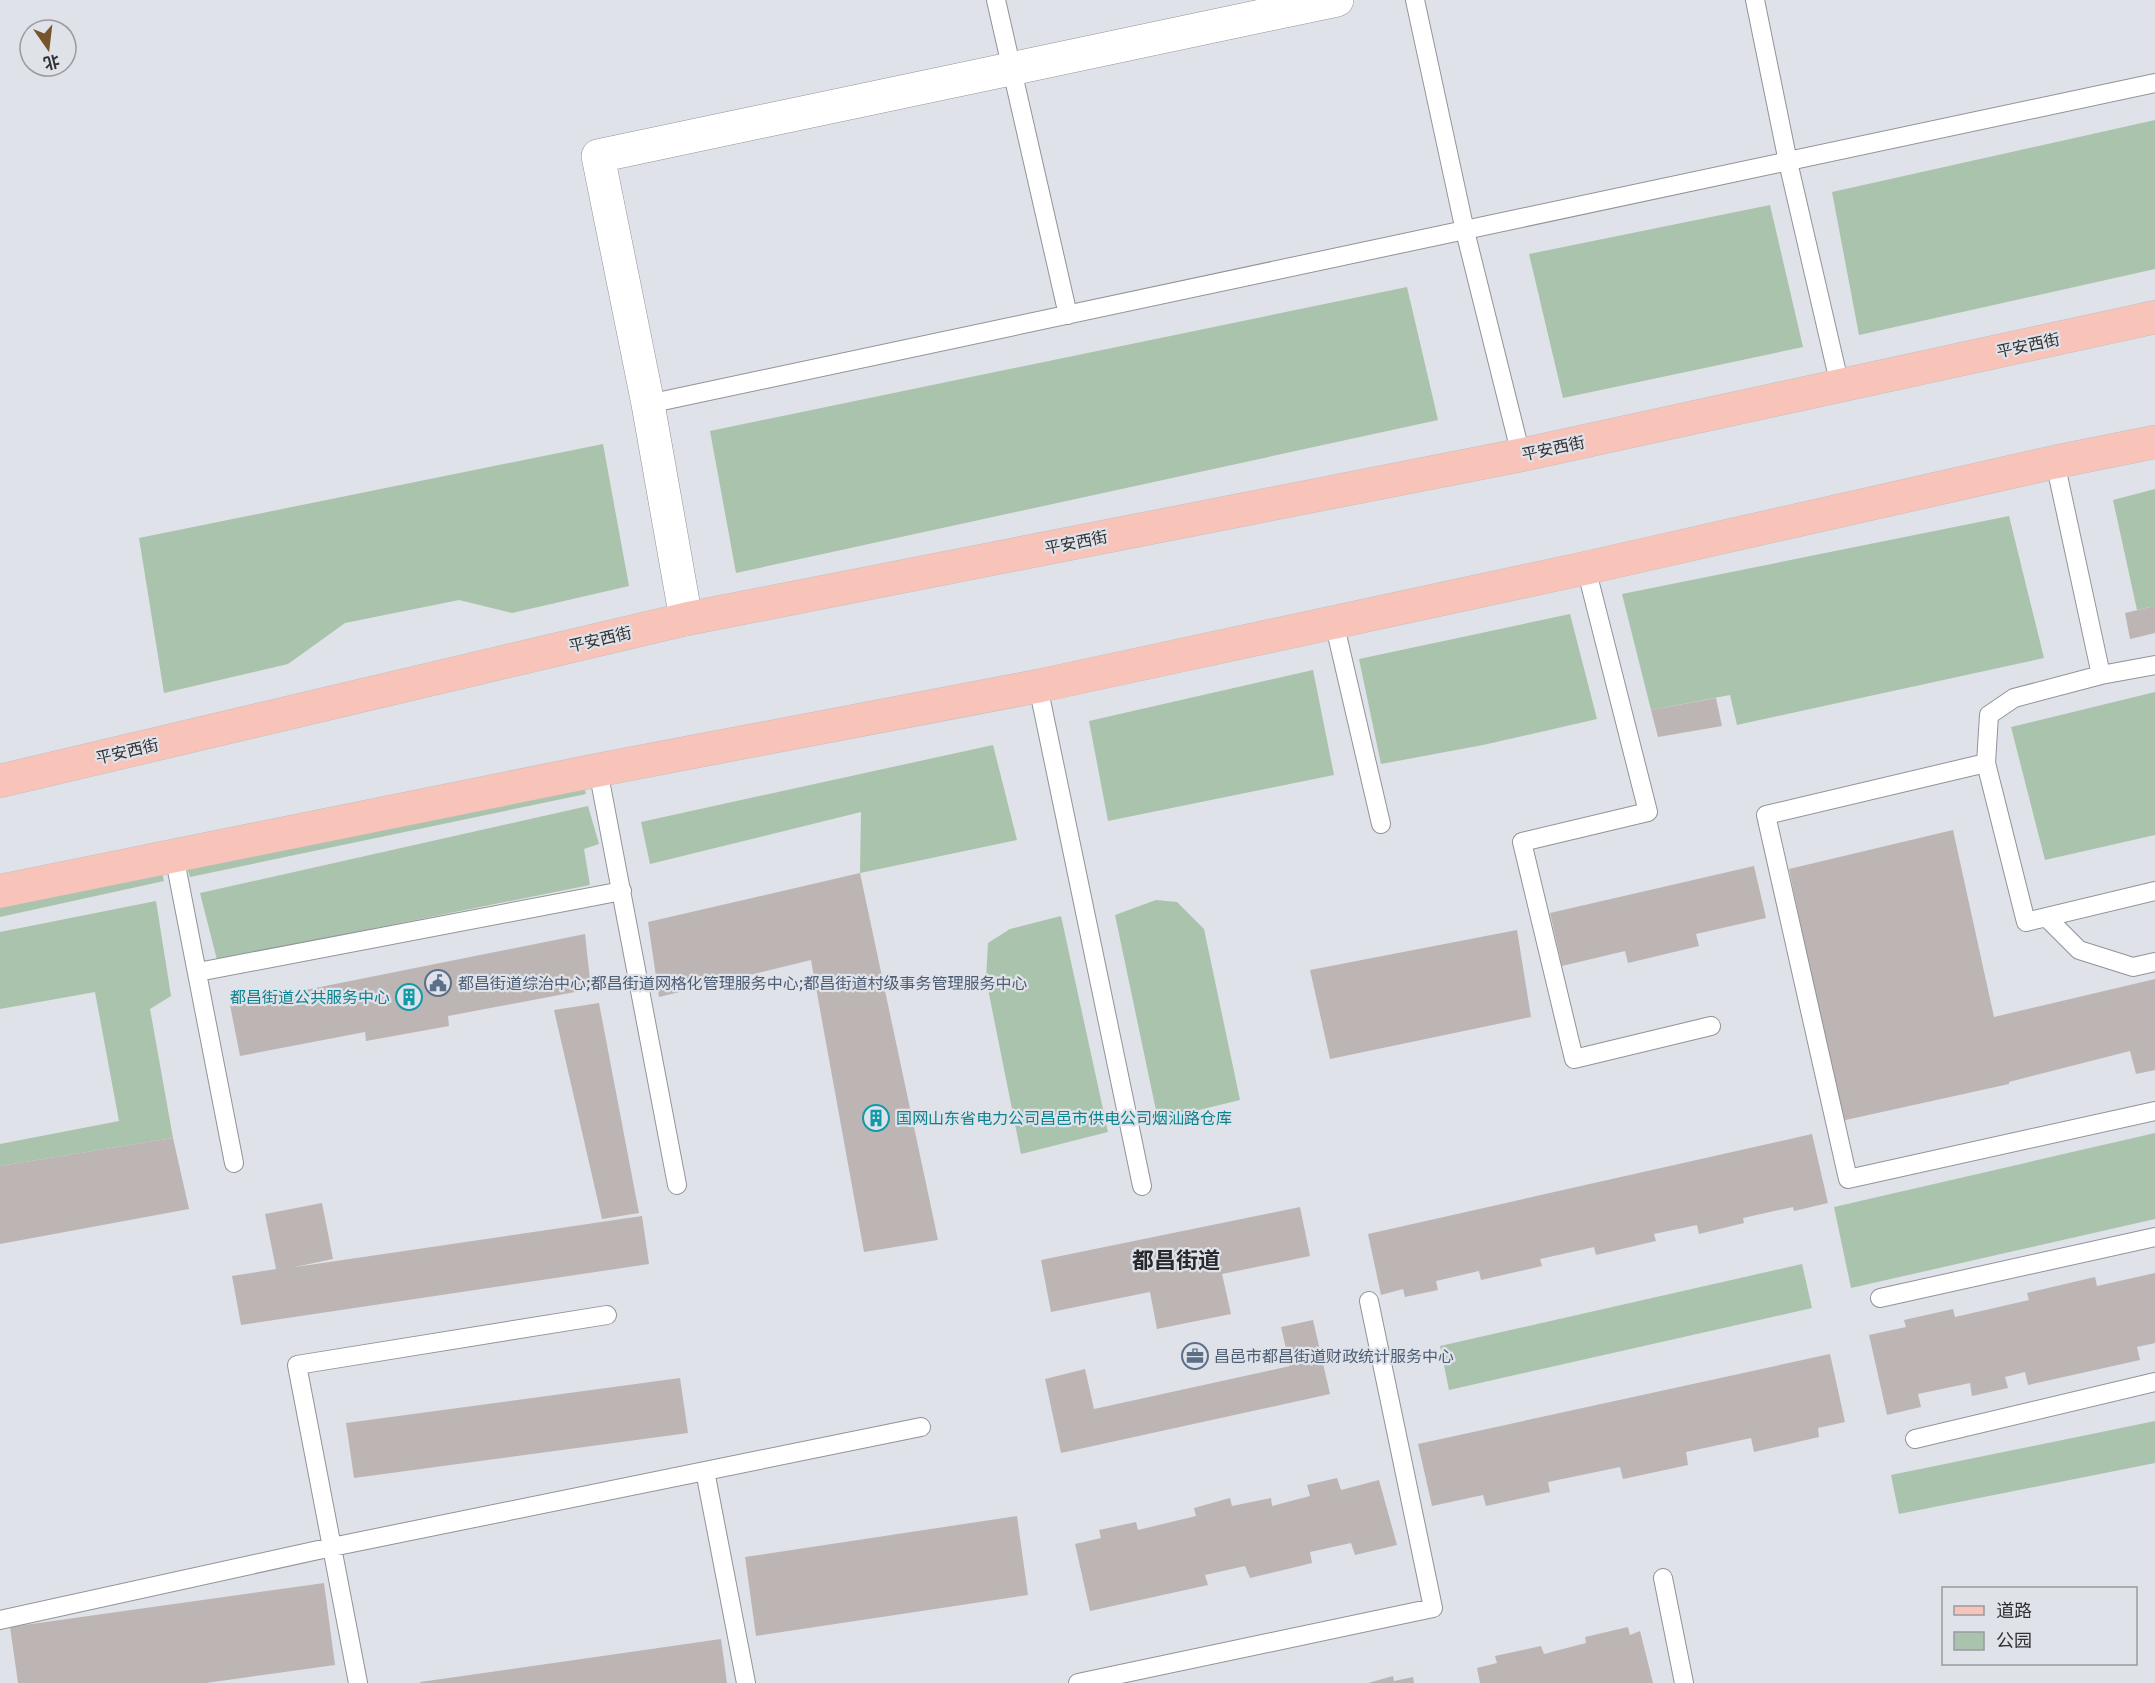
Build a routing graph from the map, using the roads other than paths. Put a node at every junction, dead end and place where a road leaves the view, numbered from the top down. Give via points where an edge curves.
1 (996, 0) edge
2 (1337, 0) edge
3 (1415, 0) edge
4 (1755, 0) edge
5 (1012, 68) junction
6 (2155, 84) edge
7 (1788, 162) junction
8 (1465, 231) junction
9 (1068, 315) junction
10 (2155, 317) edge
11 (1840, 386) junction
12 (648, 405) junction
13 (2155, 442) edge
14 (1521, 455) junction
15 (2055, 462) junction
16 (1586, 568) junction
17 (686, 619) junction
18 (1335, 622) junction
19 (2155, 665) edge
20 (2102, 675) junction
21 (1038, 686) junction
22 (1986, 763) junction
23 (598, 770) junction
24 (0, 781) edge
25 (1380, 824) dead end
26 (174, 855) junction
27 (0, 891) edge
28 (622, 891) junction
29 (2155, 891) edge
30 (2046, 916) junction
31 (2155, 962) edge
32 (198, 972) junction
33 (1711, 1026) dead end
34 (2155, 1111) edge
35 (234, 1163) dead end
36 (677, 1185) dead end
37 (1142, 1186) dead end
38 (2155, 1237) edge
39 (1880, 1298) dead end
40 (1370, 1301) dead end
41 (607, 1315) dead end
42 (2155, 1382) edge
43 (921, 1427) dead end
44 (1915, 1439) dead end
45 (705, 1471) junction
46 (332, 1547) junction
47 (1663, 1578) dead end
48 (0, 1620) edge
49 (358, 1683) edge
50 (746, 1683) edge
51 (1078, 1683) edge
52 (1684, 1683) edge

1 - 5 lane
2 - 5 street
3 - 8 lane
4 - 7 lane
5 - 9 lane
5 - 12 street via 598,156
6 - 7 lane
7 - 8 lane
7 - 11 lane
8 - 9 lane
8 - 14 lane
9 - 12 lane
10 - 11 main road, 平安西街
11 - 14 main road, 平安西街
12 - 17 street
13 - 15 main road
14 - 17 main road, 平安西街
15 - 16 main road
15 - 20 lane
16 - 18 main road
16 - 33 lane via 1648,812 1522,842 1574,1059
17 - 24 main road, 平安西街
18 - 21 main road
18 - 25 lane
19 - 20 lane
20 - 22 lane via 2014,698 1989,715
21 - 23 main road
21 - 37 lane
22 - 30 lane via 2026,922
22 - 34 lane via 1766,814 1848,1179
23 - 26 main road
23 - 28 lane
26 - 27 main road
26 - 32 lane
28 - 32 lane
28 - 36 lane
29 - 30 lane
30 - 31 lane via 2079,950 2133,967
32 - 35 lane
38 - 39 lane
40 - 51 lane via 1433,1608
41 - 46 lane via 297,1365
42 - 44 lane
43 - 45 lane
45 - 46 lane
45 - 50 lane
46 - 48 lane
46 - 49 lane
47 - 52 lane

